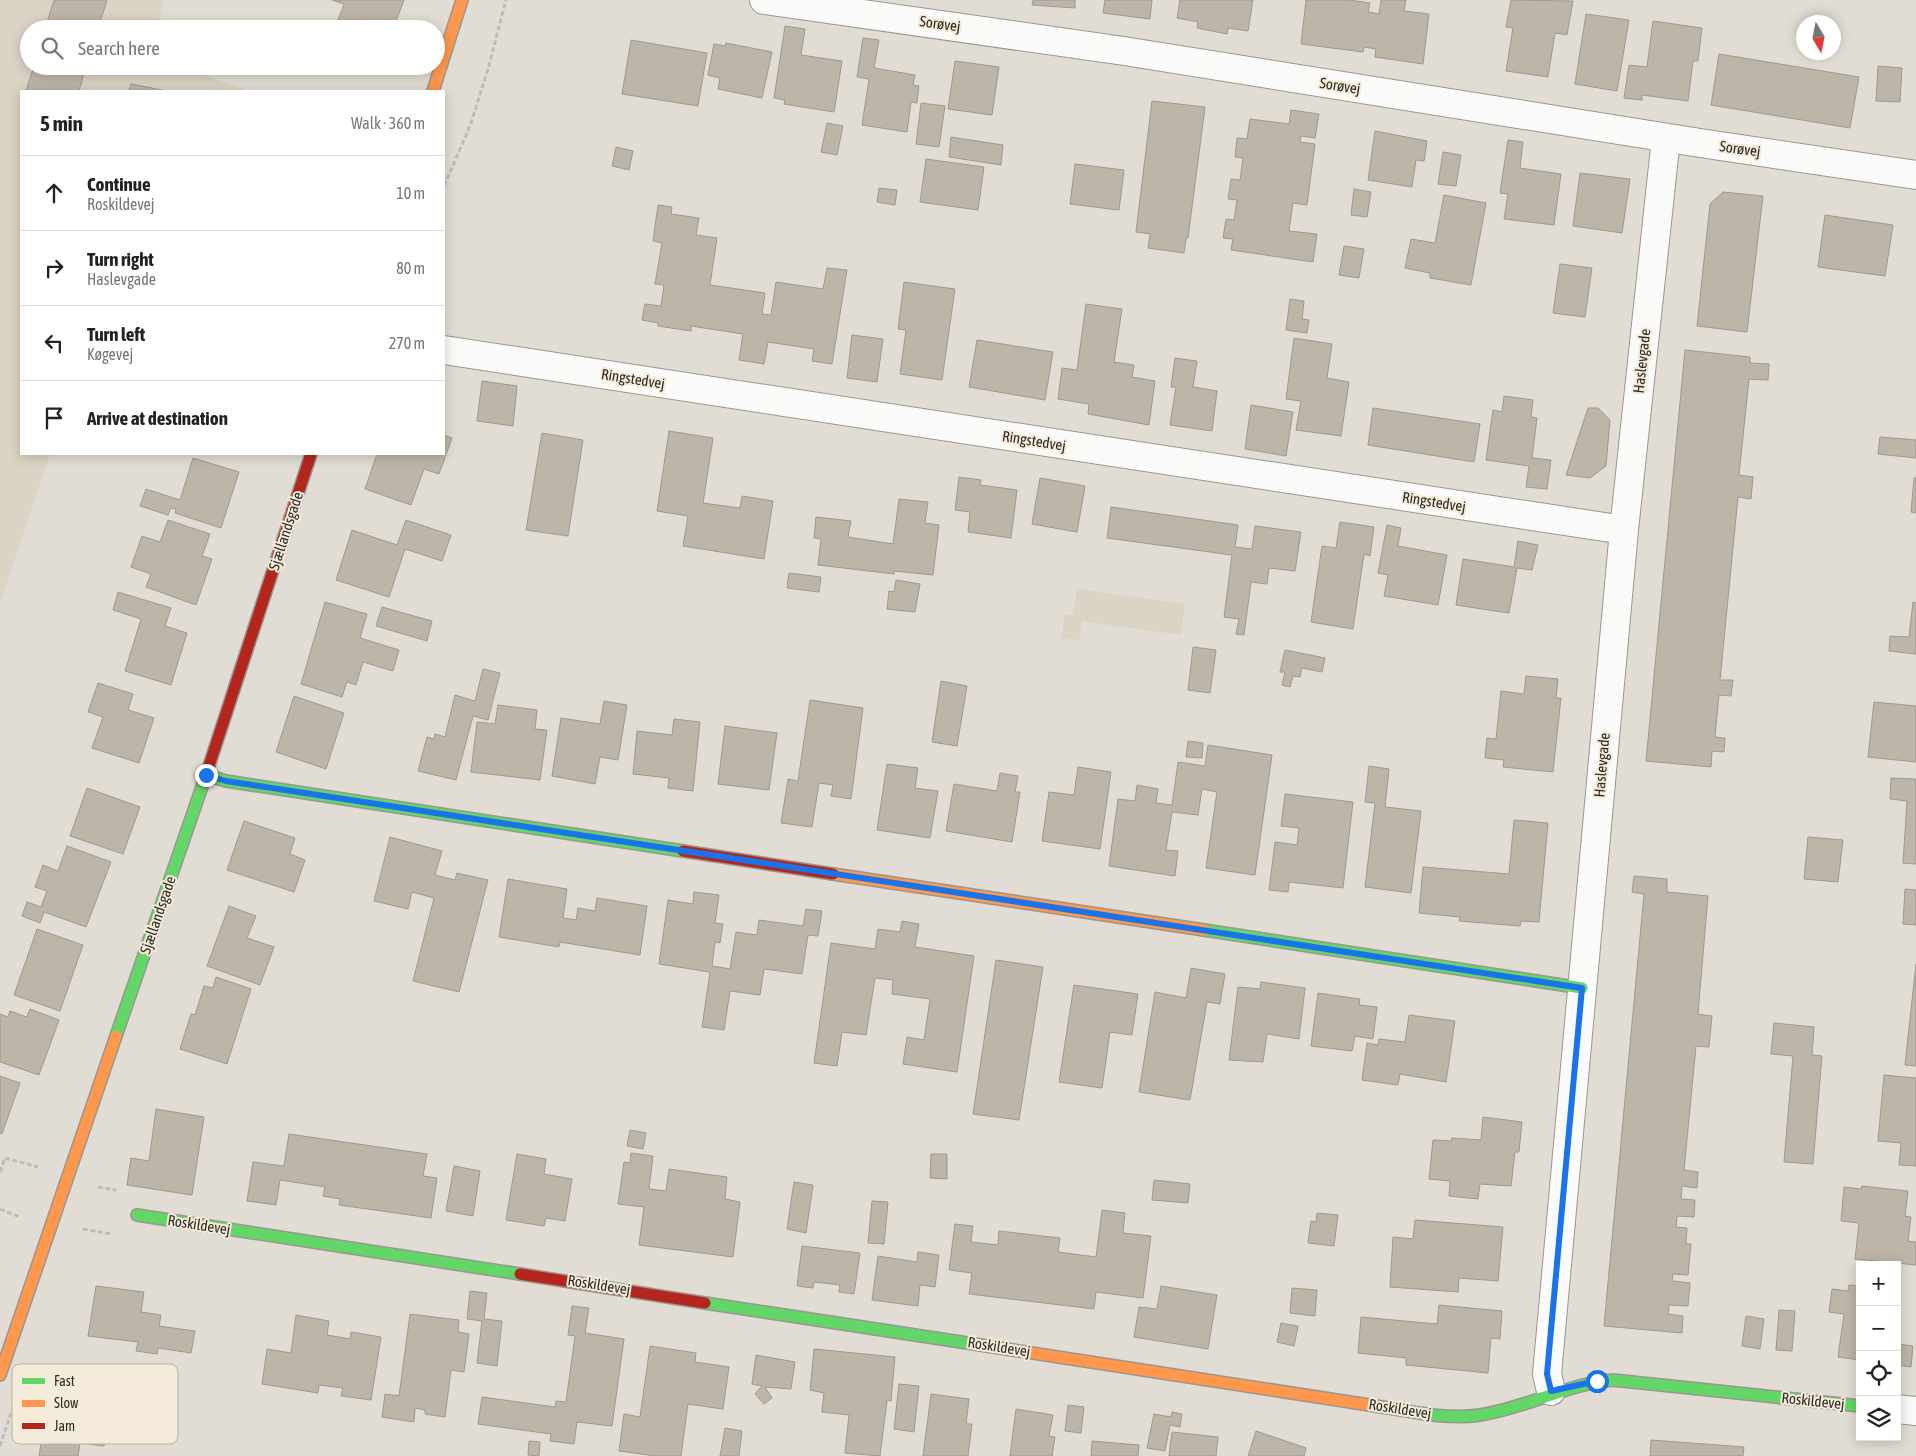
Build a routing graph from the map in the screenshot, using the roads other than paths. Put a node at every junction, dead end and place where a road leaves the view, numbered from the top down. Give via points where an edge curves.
1 (462, 0) edge
2 (764, 0) edge
3 (445, 55) edge
4 (439, 75) edge
5 (434, 90) edge
6 (1666, 138) junction
7 (1916, 175) edge
8 (445, 350) edge
9 (311, 455) edge
10 (1624, 530) junction
11 (206, 775) junction
12 (1582, 988) junction
13 (137, 1216) road end
14 (0, 1375) edge
15 (1551, 1391) junction
16 (1856, 1406) edge
17 (1901, 1409) edge
18 (1916, 1411) edge

1 - 3 street
2 - 6 street, Sorøvej via 1124,51
4 - 5 street
6 - 7 street, Sorøvej
6 - 10 street, Haslevgade
8 - 10 street, Ringstedvej
9 - 11 street, Sjællandsgade
10 - 12 street, Haslevgade
11 - 12 street via 226,781
11 - 14 street, Sjællandsgade
12 - 15 street, Haslevgade via 1547,1374
13 - 15 street, Roskildevej via 1447,1417 1496,1412
15 - 16 street, Roskildevej via 1581,1383 1613,1380
17 - 18 street

